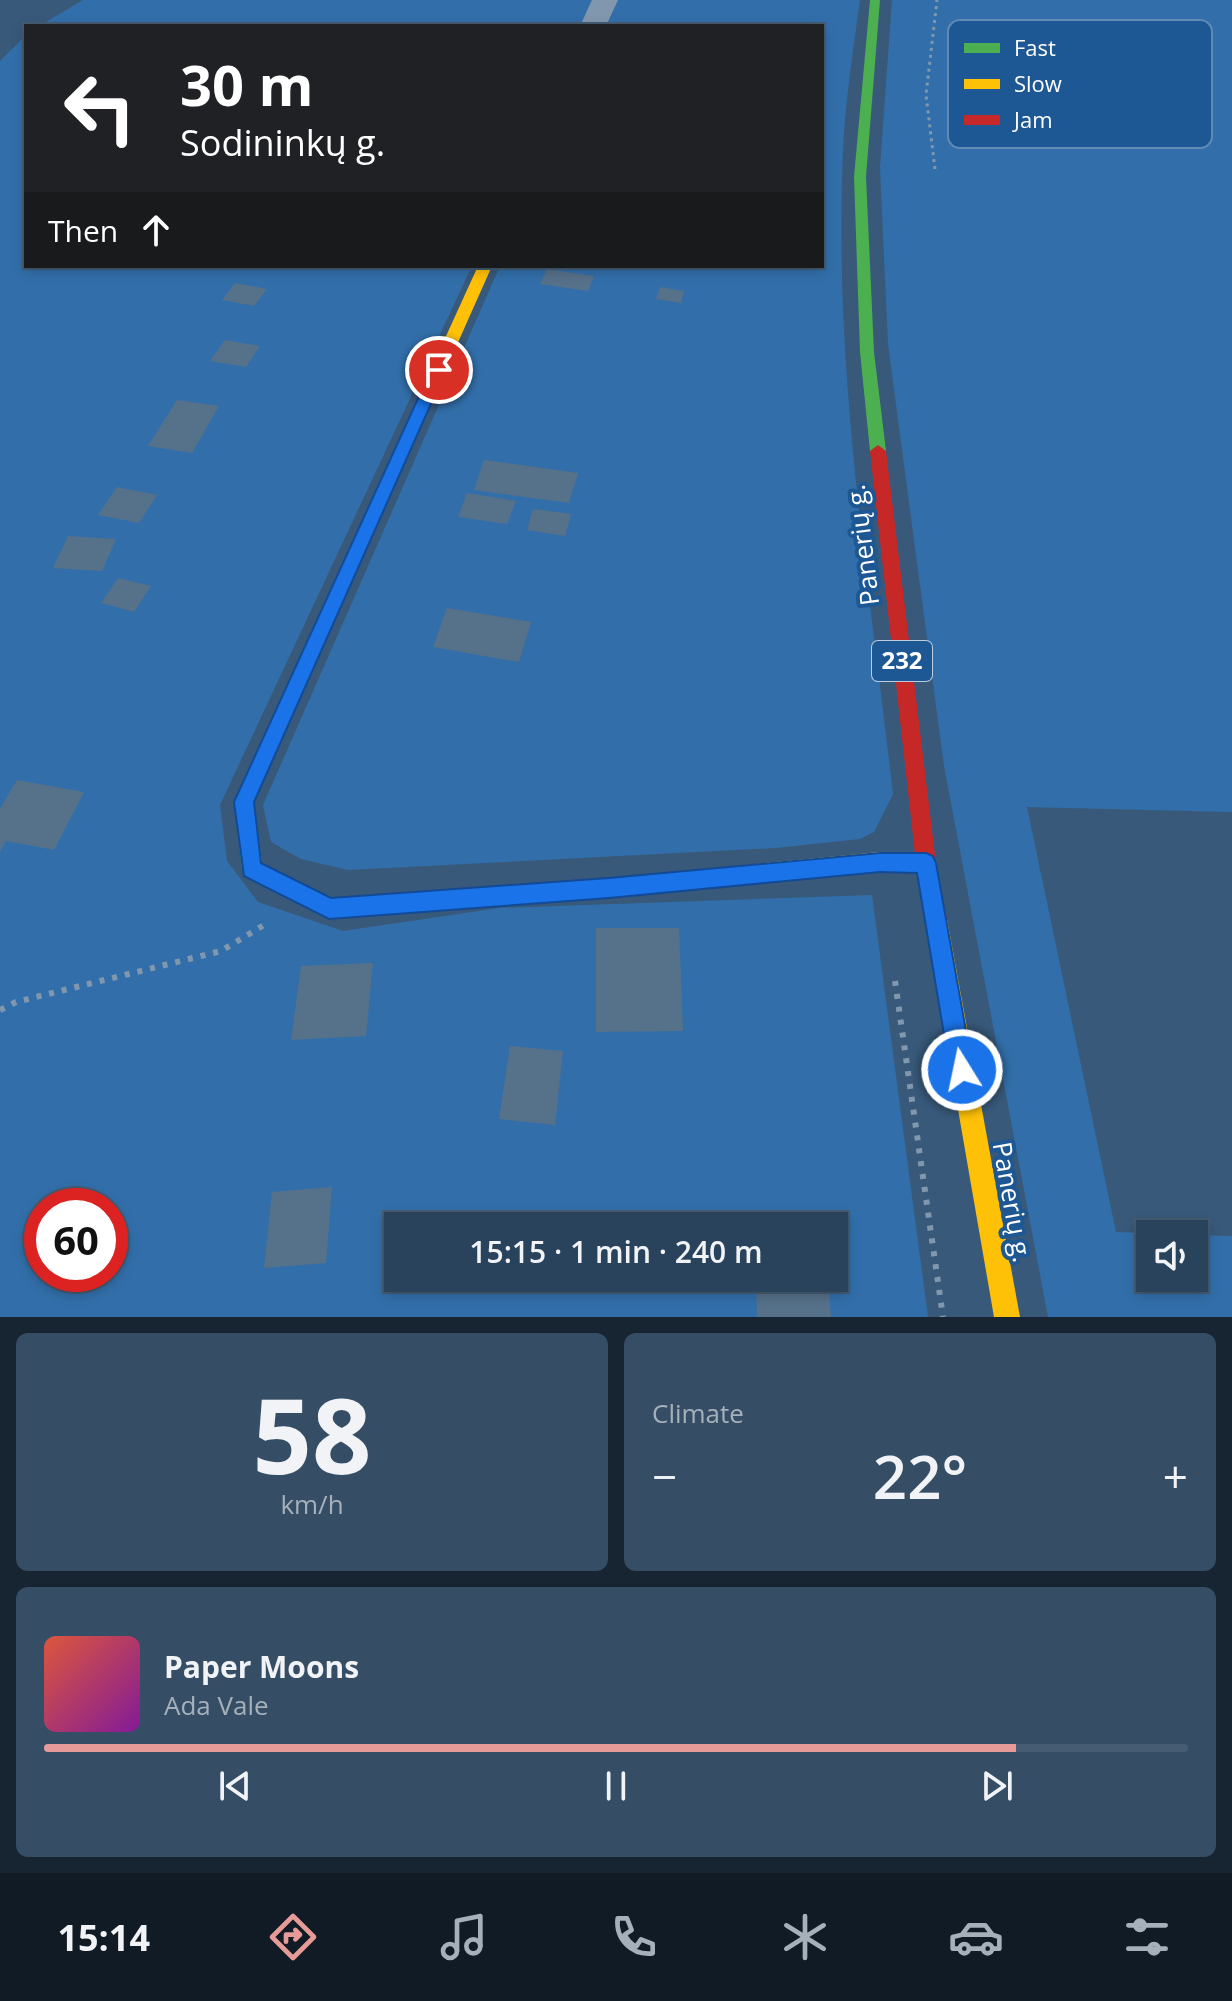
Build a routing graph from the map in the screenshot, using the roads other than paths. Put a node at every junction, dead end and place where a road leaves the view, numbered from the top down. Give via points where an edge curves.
1 (605, 0) edge
2 (875, 0) edge
3 (594, 24) edge
4 (484, 268) edge
5 (926, 863) junction
6 (1007, 1317) edge

1 - 3 street
2 - 5 main road, Panerių g. / 232 via 860,177 867,352
4 - 5 main road via 244,802 252,869 329,908 880,862
5 - 6 main road, Panerių g. / 232

